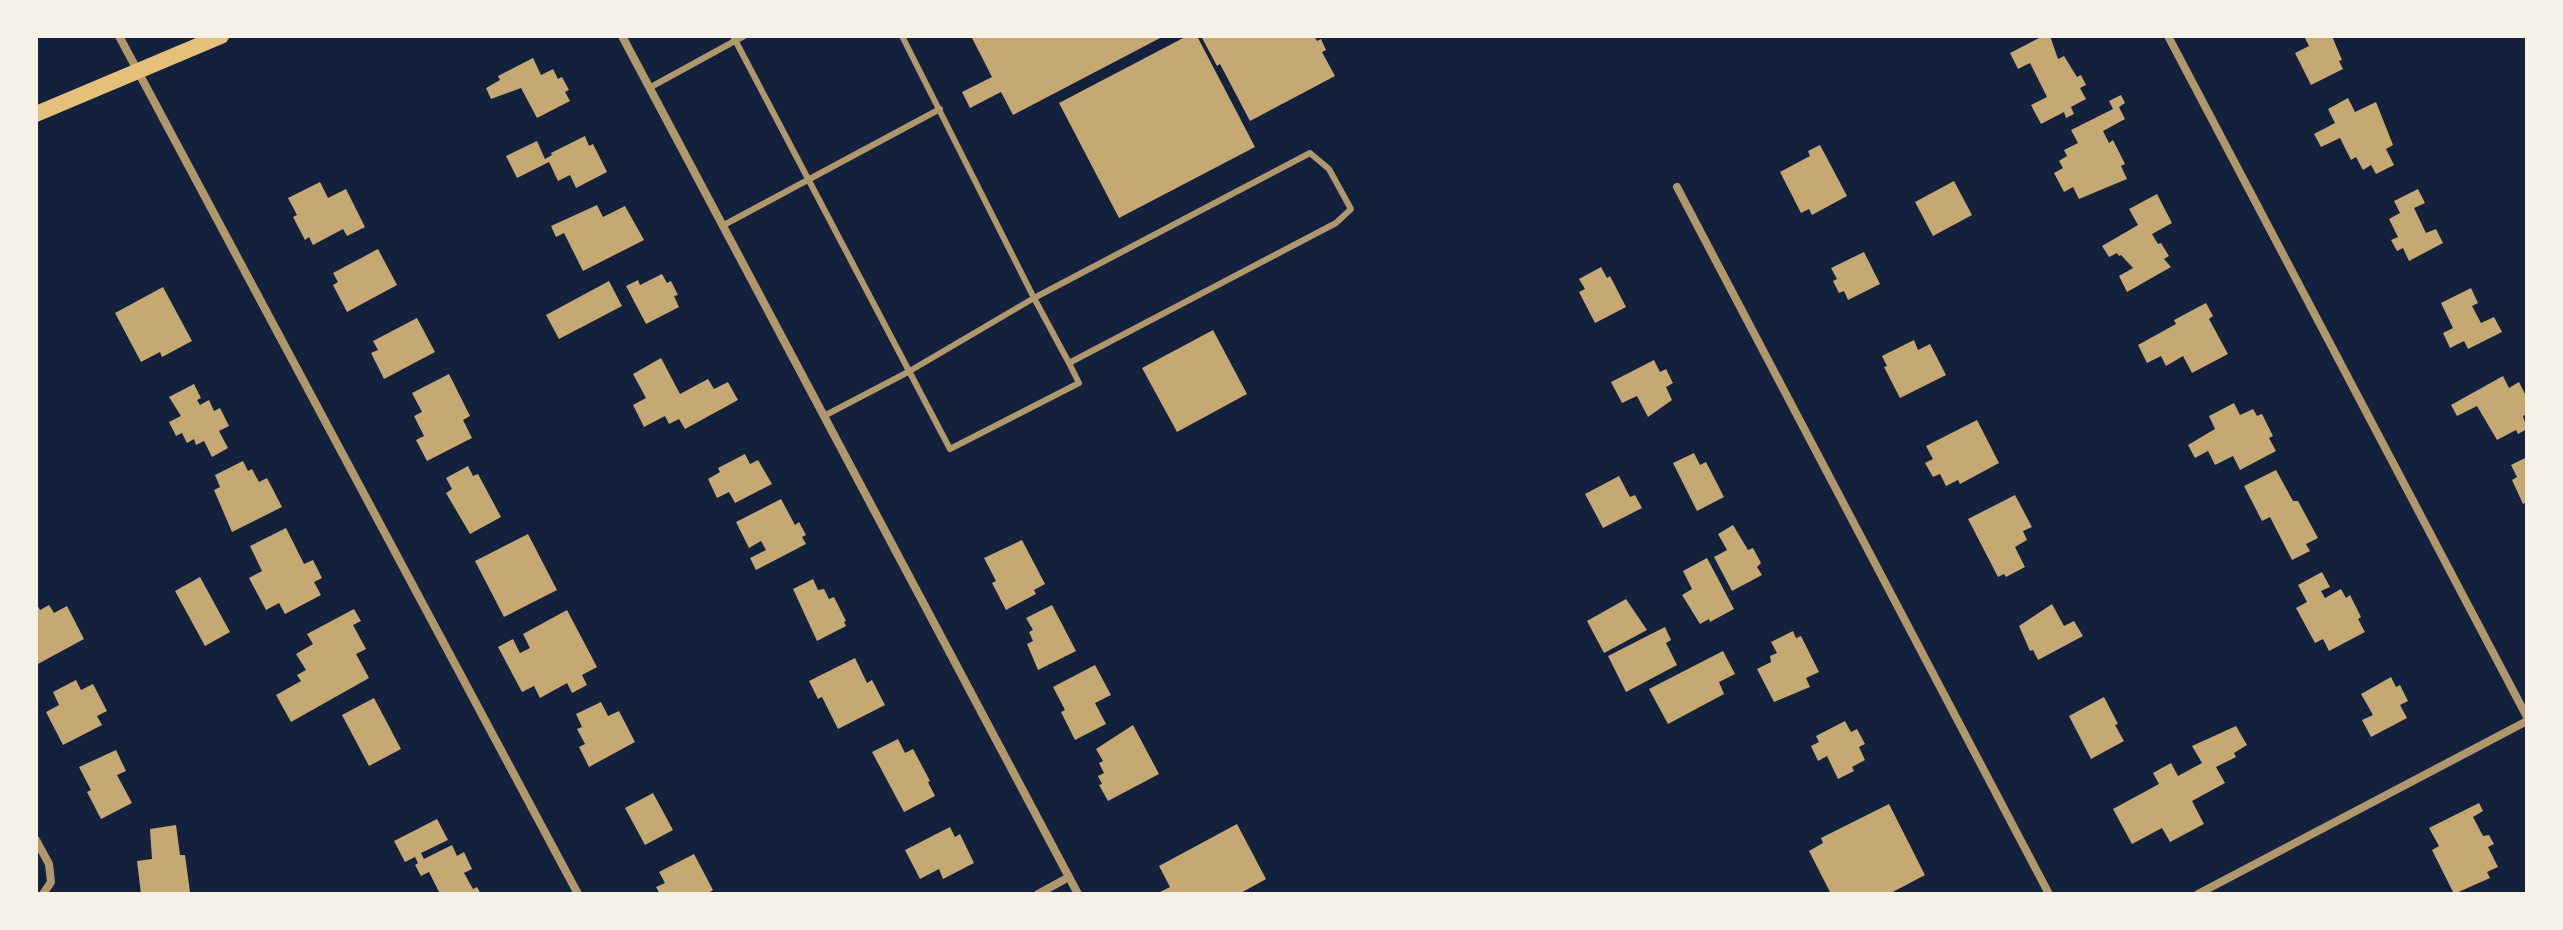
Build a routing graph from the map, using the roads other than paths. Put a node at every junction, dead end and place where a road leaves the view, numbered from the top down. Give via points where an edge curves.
1 (119, 36) edge
2 (221, 36) edge
3 (622, 36) edge
4 (744, 36) edge
5 (902, 36) edge
6 (2168, 36) edge
7 (735, 38) edge
8 (138, 71) junction
9 (649, 88) junction
10 (940, 109) junction
11 (36, 114) edge
12 (809, 178) junction
13 (1677, 187) dead end
14 (722, 226) junction
15 (1034, 298) junction
16 (1069, 363) junction
17 (908, 372) junction
18 (824, 416) junction
19 (2527, 719) edge
20 (36, 840) edge
21 (1069, 877) junction
22 (43, 894) edge
23 (578, 894) edge
24 (1038, 894) edge
25 (1078, 894) edge
26 (2049, 894) edge
27 (2198, 894) edge

1 - 8 street
2 - 8 main road
3 - 9 street
4 - 7 lane
5 - 10 lane
6 - 19 street
7 - 9 lane
7 - 12 lane
8 - 11 main road
8 - 23 street
9 - 14 street
10 - 12 lane
10 - 15 lane
12 - 14 lane
12 - 17 lane
13 - 26 street
14 - 18 street
15 - 16 lane
15 - 16 lane via 1310,153 1329,169 1351,209 1336,223
15 - 17 lane
16 - 17 lane via 1079,383 950,449
17 - 18 lane
18 - 21 street
19 - 27 street
20 - 22 street via 49,864 51,882
21 - 24 street
21 - 25 street

